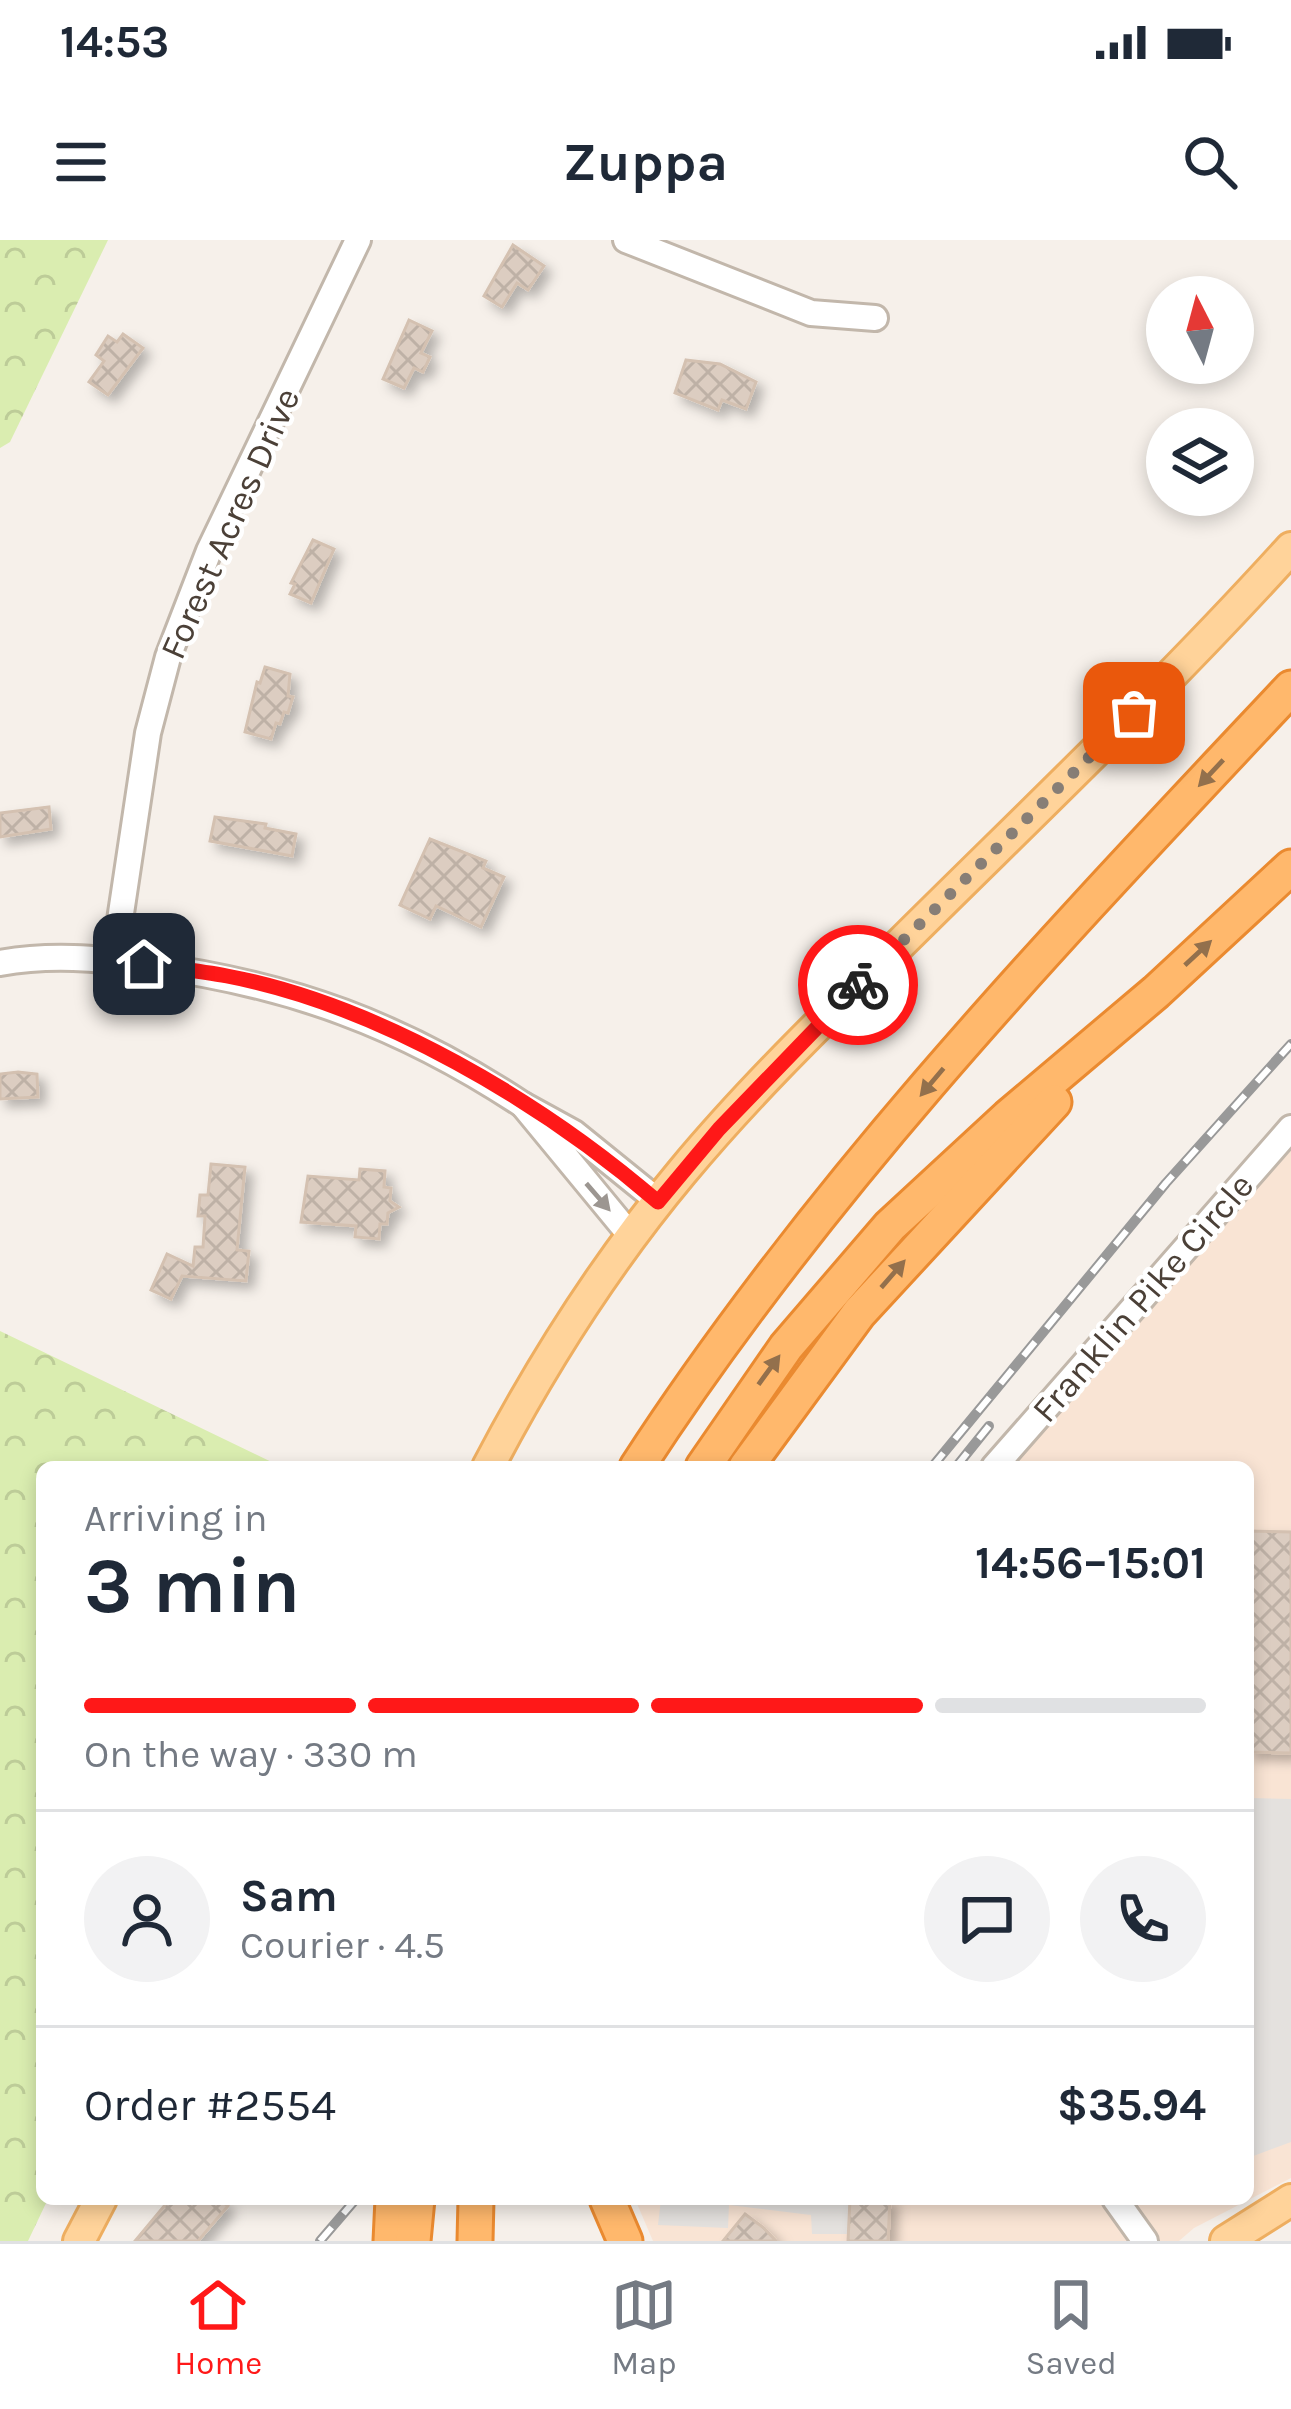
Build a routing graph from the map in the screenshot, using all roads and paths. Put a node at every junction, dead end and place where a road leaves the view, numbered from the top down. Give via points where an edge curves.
1 (358, 240) edge
2 (626, 240) edge
3 (875, 318) dead end
4 (1291, 548) edge
5 (1291, 688) edge
6 (1291, 867) edge
7 (114, 960) junction
8 (0, 963) edge
9 (1156, 992) junction
10 (524, 1105) junction
11 (1291, 1129) edge
12 (658, 1202) junction
13 (631, 1236) junction
14 (491, 1461) edge
15 (641, 1461) edge
16 (707, 1461) edge
17 (750, 1461) edge
18 (999, 1461) edge
19 (1291, 2200) edge
20 (98, 2205) edge
21 (393, 2205) edge
22 (417, 2205) edge
23 (610, 2205) edge
24 (1119, 2205) edge
25 (79, 2241) edge
26 (391, 2241) edge
27 (413, 2241) edge
28 (625, 2241) edge
29 (1145, 2241) edge
30 (1226, 2241) edge

1 - 7 street, Forest Acres Drive via 209,551 168,657 148,733
2 - 3 street via 811,313
4 - 12 main road via 793,1050
5 -> 15 highway via 1006,992 749,1303
9 -> 6 highway
7 - 8 street
7 - 10 street via 230,976 337,1009 448,1057
16 -> 9 highway via 786,1347 890,1226
17 -> 9 highway via 889,1278
10 - 12 street via 574,1133
10 -> 13 street
11 - 18 street, Franklin Pike Circle
12 - 13 main road
13 - 14 main road via 568,1326
19 - 30 main road
20 - 25 main road
21 - 26 highway
22 - 27 highway
23 - 28 highway
24 - 29 street

